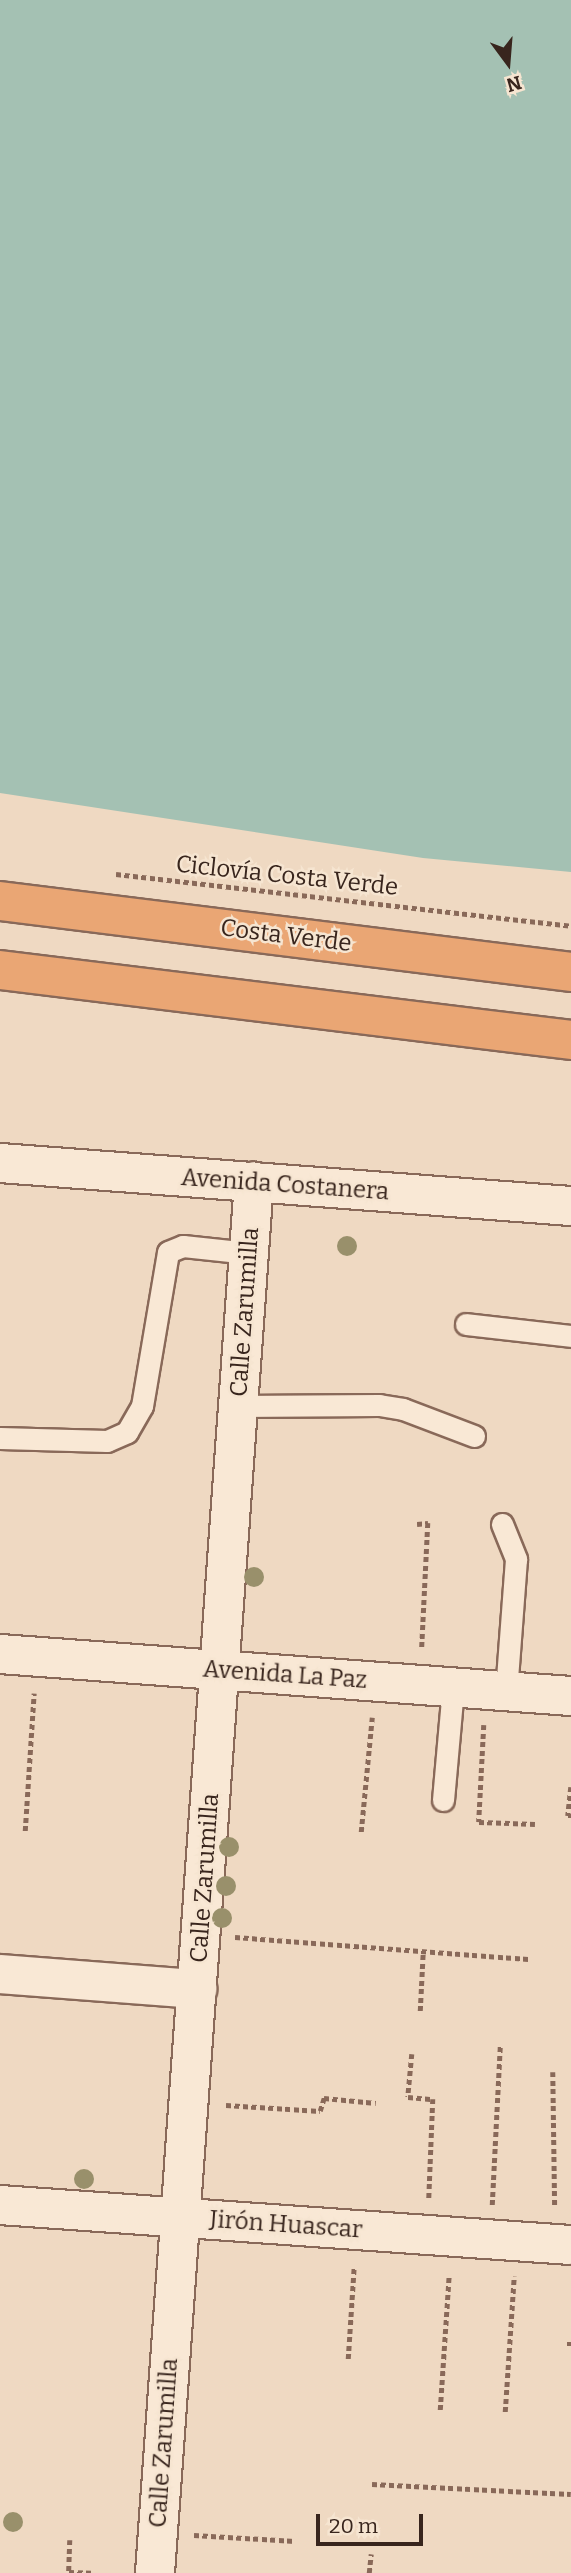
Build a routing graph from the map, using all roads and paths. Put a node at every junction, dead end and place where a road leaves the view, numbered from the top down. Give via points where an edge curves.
1 (109, 874) dead end
2 (0, 901) edge
3 (571, 926) edge
4 (0, 970) edge
5 (571, 972) edge
6 (571, 1040) edge
7 (0, 1163) edge
8 (254, 1182) junction
9 (571, 1206) edge
10 (249, 1253) junction
11 (466, 1324) dead end
12 (571, 1336) edge
13 (238, 1406) junction
14 (474, 1436) dead end
15 (0, 1438) edge
16 (417, 1524) dead end
17 (502, 1524) dead end
18 (0, 1654) edge
19 (422, 1655) dead end
20 (219, 1670) junction
21 (453, 1687) junction
22 (35, 1689) dead end
23 (571, 1696) edge
24 (495, 1704) junction
25 (373, 1709) dead end
26 (571, 1787) edge
27 (443, 1800) dead end
28 (571, 1816) edge
29 (535, 1824) dead end
30 (25, 1831) dead end
31 (361, 1832) dead end
32 (201, 1934) junction
33 (423, 1952) junction
34 (528, 1959) dead end
35 (0, 1974) edge
36 (197, 1989) junction
37 (420, 2011) dead end
38 (500, 2045) dead end
39 (412, 2054) dead end
40 (553, 2072) dead end
41 (189, 2102) junction
42 (376, 2103) dead end
43 (0, 2205) edge
44 (180, 2218) junction
45 (357, 2230) junction
46 (440, 2236) junction
47 (503, 2240) junction
48 (563, 2245) edge
49 (348, 2359) dead end
50 (440, 2410) dead end
51 (505, 2412) dead end
52 (372, 2484) dead end
53 (571, 2494) edge
54 (158, 2533) junction
55 (70, 2540) dead end
56 (295, 2541) dead end
57 (371, 2554) dead end
58 (92, 2573) edge
59 (155, 2573) edge
60 (369, 2573) edge

1 - 3 path, Ciclovía Costa Verde
2 - 5 highway, Costa Verde
4 - 6 highway
7 - 8 street, Avenida Costanera
8 - 9 street, Avenida Costanera
8 - 10 street, Calle Zarumilla
10 - 13 street, Calle Zarumilla
10 - 15 lane via 183,1246 168,1252 142,1406 127,1432 107,1441
11 - 12 lane
13 - 14 lane via 379,1405 403,1409
13 - 20 street, Calle Zarumilla
16 - 19 path via 428,1523
17 - 24 lane via 516,1559
18 - 20 street, Avenida La Paz
20 - 21 street, Avenida La Paz
20 - 32 street, Calle Zarumilla
21 - 24 street, Avenida La Paz
21 - 27 lane
22 - 30 path
23 - 24 street, Avenida La Paz
24 - 29 path via 478,1822
25 - 31 path
26 - 28 path
32 - 33 path
32 - 36 street, Calle Zarumilla
33 - 34 path
33 - 37 path
35 - 36 street
36 - 41 street, Calle Zarumilla
38 - 47 path
39 - 46 path via 408,2097 433,2099
40 - 48 path
41 - 42 path via 320,2111 324,2098
41 - 44 street, Calle Zarumilla
43 - 44 street, Jirón Huascar
44 - 45 street, Jirón Huascar
44 - 54 street, Calle Zarumilla
45 - 46 street, Jirón Huascar
45 - 49 path
46 - 47 street, Jirón Huascar
46 - 50 path
47 - 48 street, Jirón Huascar
47 - 51 path
52 - 53 path
54 - 56 path
54 - 59 street, Calle Zarumilla
55 - 58 path via 69,2572
57 - 60 path

